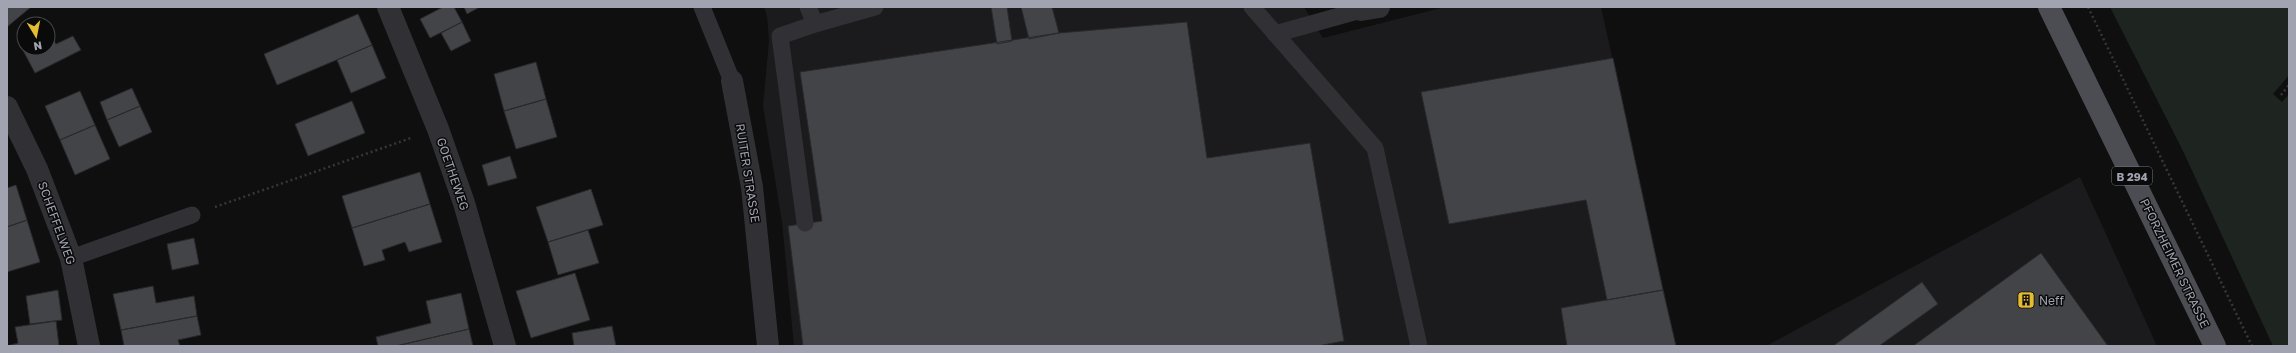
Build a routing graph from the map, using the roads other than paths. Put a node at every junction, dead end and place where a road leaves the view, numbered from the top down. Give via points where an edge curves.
1 (388, 7) edge
2 (702, 7) edge
3 (808, 7) edge
4 (875, 7) edge
5 (1252, 7) edge
6 (2049, 7) edge
7 (1370, 9) edge
8 (815, 24) junction
9 (1275, 34) junction
10 (732, 81) joint
11 (7, 107) edge
12 (192, 215) road end
13 (805, 223) dead end
14 (71, 258) junction
15 (89, 346) edge
16 (505, 346) edge
17 (768, 346) edge
18 (1419, 346) edge
19 (2216, 346) edge

1 - 16 street, GOETHEWEG via 438,129 464,204
2 - 10 lane, RUITER STRASSE
3 - 8 lane
4 - 8 lane
5 - 9 lane
6 - 19 main road, PFORZHEIMER STRASSE / B 294
7 - 9 lane
8 - 13 lane via 780,36
9 - 18 lane via 1375,148
10 - 17 street, RUITER STRASSE via 752,187
11 - 14 street, SCHEFFELWEG via 37,169
12 - 14 lane
14 - 15 street, SCHEFFELWEG

